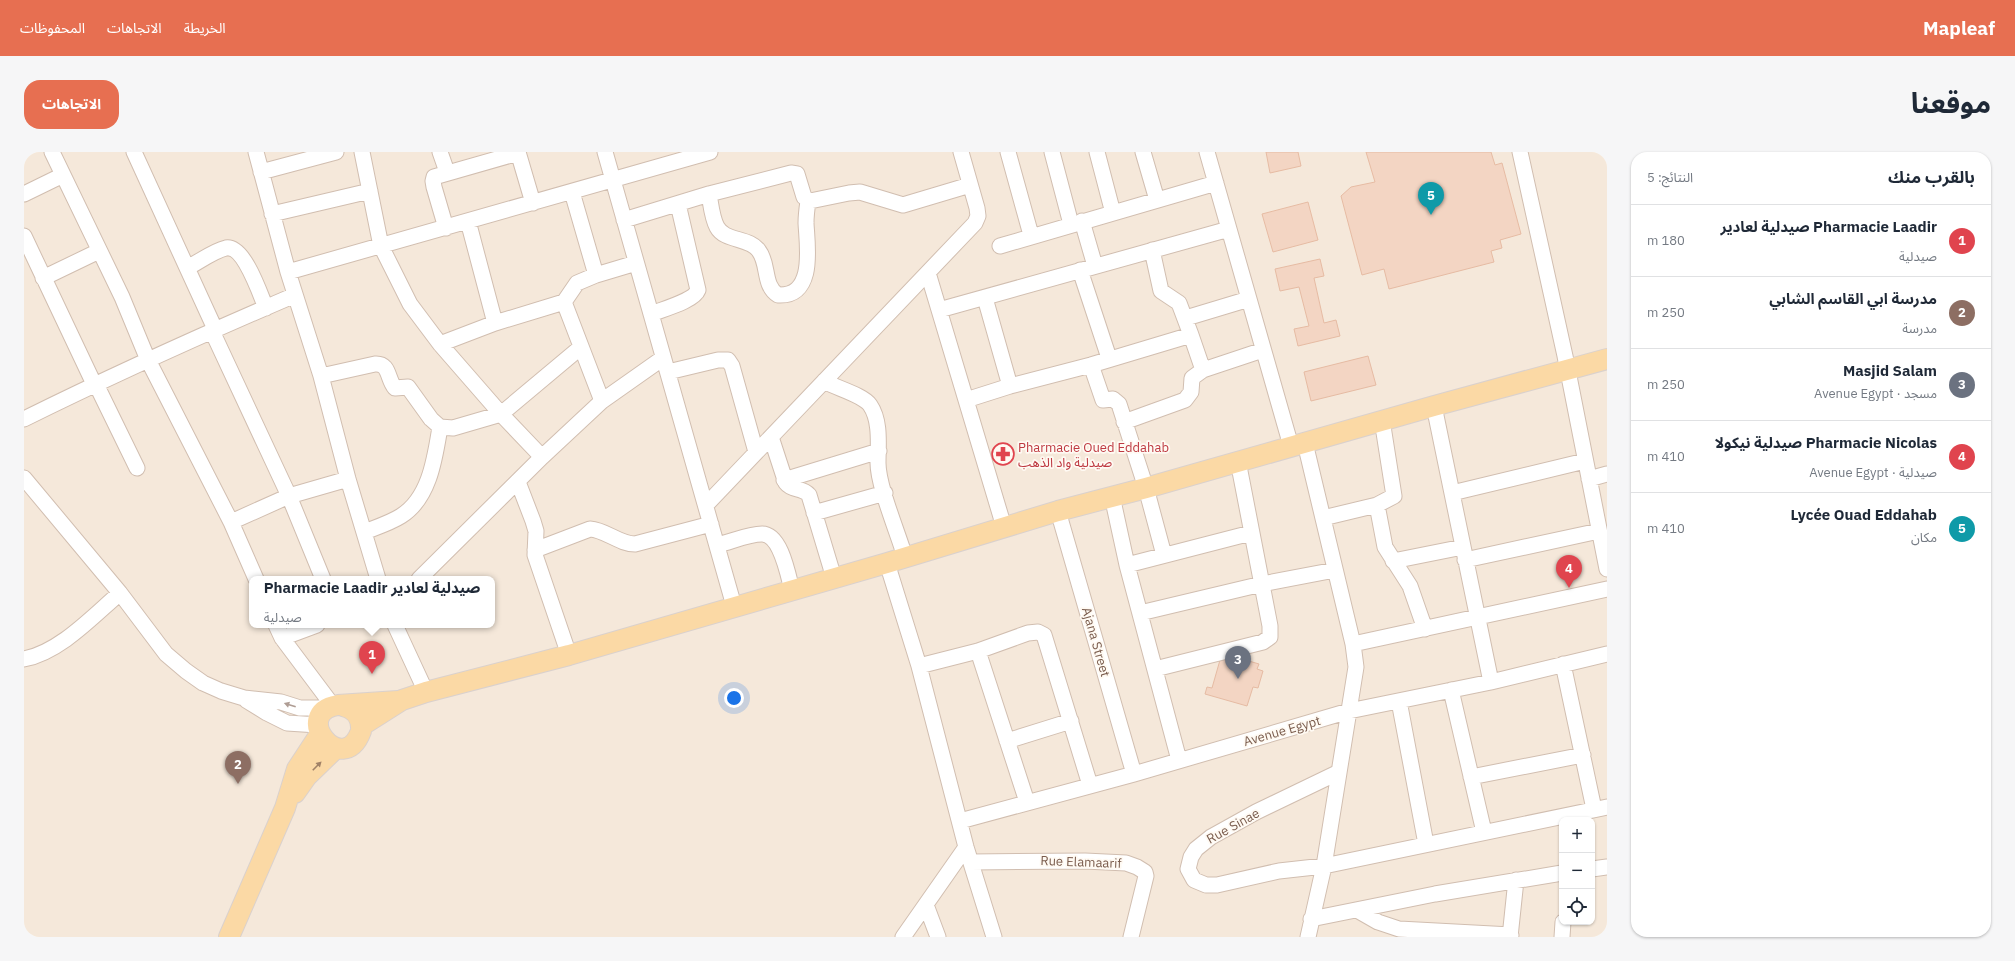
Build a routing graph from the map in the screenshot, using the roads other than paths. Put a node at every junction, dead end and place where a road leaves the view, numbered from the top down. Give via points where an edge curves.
1 (52, 152) edge
2 (134, 152) edge
3 (256, 152) edge
4 (336, 152) edge
5 (362, 152) edge
6 (440, 152) edge
7 (518, 152) edge
8 (605, 152) edge
9 (710, 152) edge
10 (961, 152) edge
11 (1008, 152) edge
12 (1052, 152) edge
13 (1097, 152) edge
14 (1143, 152) edge
15 (1207, 152) edge
16 (1520, 152) edge
17 (314, 155) edge
18 (691, 155) edge
19 (261, 172) junction
20 (447, 172) junction
21 (63, 175) junction
22 (613, 180) junction
23 (1216, 183) junction
24 (970, 185) junction
25 (370, 191) junction
26 (572, 192) junction
27 (24, 194) edge
28 (709, 194) junction
29 (1157, 200) junction
30 (808, 201) junction
31 (533, 203) junction
32 (678, 204) junction
33 (1114, 213) junction
34 (272, 214) junction
35 (624, 220) junction
36 (468, 221) junction
37 (1076, 223) junction
38 (446, 228) junction
39 (1229, 229) junction
40 (24, 236) edge
41 (1031, 236) junction
42 (381, 246) junction
43 (1000, 246) dead end
44 (1152, 250) junction
45 (99, 251) junction
46 (636, 263) junction
47 (1094, 266) junction
48 (187, 268) junction
49 (1080, 270) junction
50 (288, 272) junction
51 (928, 273) junction
52 (596, 275) junction
53 (43, 278) junction
54 (296, 295) junction
55 (986, 298) junction
56 (1249, 300) junction
57 (564, 302) junction
58 (266, 308) junction
59 (939, 310) junction
60 (651, 314) junction
61 (1186, 318) junction
62 (495, 323) junction
63 (214, 330) junction
64 (1191, 335) junction
65 (440, 344) junction
66 (581, 347) junction
67 (1263, 350) junction
68 (663, 358) junction
69 (1108, 358) junction
70 (1607, 359) edge
71 (148, 360) junction
72 (1091, 365) junction
73 (1203, 370) junction
74 (1567, 371) junction
75 (668, 372) junction
76 (320, 376) junction
77 (824, 381) junction
78 (95, 384) junction
79 (1010, 386) junction
80 (966, 400) junction
81 (602, 401) junction
82 (1434, 406) junction
83 (501, 414) junction
84 (24, 419) edge
85 (1382, 420) junction
86 (1124, 422) junction
87 (440, 427) junction
88 (771, 436) junction
89 (1298, 445) junction
90 (878, 451) junction
91 (756, 452) junction
92 (542, 457) junction
93 (1585, 460) junction
94 (1238, 461) junction
95 (137, 468) dead end
96 (1607, 474) edge
97 (24, 478) edge
98 (348, 479) junction
99 (1589, 479) junction
100 (784, 480) junction
101 (518, 482) junction
102 (1146, 488) junction
103 (885, 493) junction
104 (1452, 493) junction
105 (289, 496) junction
106 (1112, 496) junction
107 (706, 505) junction
108 (1377, 505) junction
109 (1058, 510) junction
110 (814, 513) junction
111 (1323, 518) junction
112 (231, 522) junction
113 (711, 524) junction
114 (1004, 527) junction
115 (1599, 531) junction
116 (364, 532) junction
117 (1251, 533) junction
118 (717, 545) junction
119 (535, 550) junction
120 (1464, 553) junction
121 (1164, 555) junction
122 (896, 560) junction
123 (1393, 562) junction
124 (1127, 565) junction
125 (1607, 568) edge
126 (1335, 570) junction
127 (255, 576) edge
128 (322, 576) edge
129 (377, 576) edge
130 (422, 576) edge
131 (834, 578) junction
132 (1262, 584) junction
133 (1607, 589) edge
134 (792, 590) junction
135 (120, 593) junction
136 (734, 606) junction
137 (1140, 614) junction
138 (1477, 618) junction
139 (298, 628) edge
140 (396, 628) edge
141 (1425, 629) junction
142 (279, 631) edge
143 (1353, 644) junction
144 (978, 651) junction
145 (1607, 654) edge
146 (569, 655) junction
147 (24, 659) edge
148 (1563, 664) junction
149 (919, 666) junction
150 (1155, 669) junction
151 (1491, 682) junction
152 (1450, 690) junction
153 (426, 692) junction
154 (402, 700) junction
155 (1399, 701) junction
156 (1349, 712) junction
157 (328, 716) junction
158 (1071, 721) junction
159 (361, 726) junction
160 (1007, 741) junction
161 (336, 748) junction
162 (1583, 755) junction
163 (1179, 760) junction
164 (1338, 773) junction
165 (1134, 774) junction
166 (1471, 777) junction
167 (1090, 785) junction
168 (1027, 802) junction
169 (285, 808) junction
170 (1601, 808) edge
171 (960, 821) junction
172 (1484, 832) junction
173 (1426, 844) junction
174 (966, 847) junction
175 (971, 862) junction
176 (1324, 866) junction
177 (1607, 867) edge
178 (1595, 869) edge
179 (1559, 873) edge
180 (1516, 880) junction
181 (926, 905) junction
182 (1356, 910) junction
183 (1311, 919) junction
184 (1563, 925) edge
185 (1511, 936) edge
186 (229, 937) edge
187 (903, 937) edge
188 (938, 937) edge
189 (994, 937) edge
190 (1131, 937) edge
191 (1308, 937) edge
192 (1562, 937) edge

1 - 21 street
2 - 48 street
3 - 19 street
4 - 17 street
5 - 25 street
6 - 20 street
7 - 20 street
7 - 31 street
8 - 22 street
9 - 18 street
10 - 24 street
11 - 41 street
12 - 37 street
13 - 33 street
14 - 29 street
15 - 23 street
16 - 74 street
17 - 19 street
18 - 22 street
19 - 34 street
20 - 38 street via 434,177 432,183
21 - 27 street
21 - 45 street
22 - 26 street
22 - 35 street
23 - 29 street
23 - 39 street
24 - 30 street via 903,205 860,192
24 - 51 street via 977,208 978,216 975,223
25 - 34 street
25 - 42 street
26 - 31 street
26 - 52 street
28 - 30 street via 785,173 794,173 799,177 804,198
28 - 30 street via 718,228 723,233 748,242 759,250 770,288 778,295 790,293 804,280 808,267
28 - 32 street
29 - 33 street
31 - 36 street
32 - 35 street
32 - 60 street via 698,290 688,300
33 - 37 street
34 - 50 street
35 - 46 street
36 - 38 street
36 - 62 street
37 - 41 street
37 - 47 street
38 - 42 street
39 - 44 street
39 - 56 street
40 - 53 street
41 - 43 street
42 - 50 street
42 - 65 street via 410,304
44 - 47 street
44 - 61 street via 1162,291 1179,303
45 - 53 street
45 - 71 street via 122,297
46 - 52 street
46 - 60 street
47 - 49 street
48 - 58 street via 224,249 235,250 244,259
48 - 63 street
49 - 55 street
49 - 69 street
50 - 54 street
51 - 59 street
51 - 77 street
52 - 57 street via 576,283
53 - 78 street
54 - 58 street
54 - 76 street
55 - 59 street
55 - 79 street
56 - 61 street
56 - 67 street
57 - 62 street
57 - 66 street
58 - 63 street
59 - 80 street
60 - 68 street
61 - 64 street
62 - 65 street
63 - 71 street
63 - 105 street
64 - 69 street
64 - 73 street
65 - 83 street
66 - 81 street
66 - 83 street
67 - 73 street
67 - 89 street
68 - 75 street
68 - 81 street
69 - 72 street
70 - 74 main road
71 - 78 street
71 - 112 street
72 - 79 street
72 - 86 street via 1103,400 1113,399 1117,402
73 - 86 street via 1192,378 1191,392 1185,400
74 - 82 main road
74 - 93 street
75 - 91 street via 728,360 732,366
75 - 107 street
76 - 87 street via 382,364 394,386 407,386 411,389 424,410
76 - 98 street
77 - 88 street
77 - 90 street via 863,399 870,405 879,438
78 - 84 street
78 - 95 street
79 - 80 street
80 - 114 street
81 - 92 street
82 - 85 main road
82 - 104 street
83 - 87 street via 452,428
83 - 92 street
85 - 89 main road
85 - 108 street via 1394,495
86 - 102 street
87 - 116 street via 431,471 417,499 403,515
88 - 91 street
88 - 100 street
89 - 94 main road
89 - 111 street
90 - 100 street
90 - 103 street via 878,470
91 - 107 street
92 - 101 street
93 - 99 street
93 - 104 street
94 - 102 main road
94 - 117 street
96 - 99 street
97 - 135 street
98 - 105 street
98 - 116 street
99 - 115 street
100 - 110 street via 789,487 807,493
101 - 119 street via 535,526
101 - 130 street
102 - 106 main road
102 - 121 street
103 - 110 street
103 - 122 street
104 - 120 street
105 - 112 street
105 - 128 street
106 - 109 main road
106 - 124 street
107 - 113 street
108 - 111 street
108 - 123 street via 1385,547
109 - 114 main road
109 - 165 street, Ajana Street
110 - 131 street
111 - 126 street
112 - 127 street
113 - 118 street
113 - 119 street via 635,544 590,529
114 - 122 main road
115 - 120 street
115 - 125 street
116 - 129 street
117 - 121 street
117 - 132 street
118 - 134 street via 760,534 772,538 778,544
118 - 136 street
119 - 146 street
120 - 123 street
120 - 138 street
121 - 124 street
122 - 131 main road
122 - 149 street
123 - 141 street via 1410,586
124 - 137 street
126 - 132 street
126 - 143 street
131 - 134 main road
132 - 137 street
132 - 150 street via 1270,626 1268,639
133 - 138 street
134 - 136 main road
135 - 147 street via 57,646
135 - 157 street via 166,654 203,683 244,698 281,702
136 - 146 main road
137 - 150 street
138 - 141 street
138 - 151 street
139 - 142 street
140 - 153 street
141 - 143 street
142 - 157 street
143 - 156 street via 1356,667
144 - 149 street
144 - 158 street via 1028,633 1038,632 1044,635
144 - 160 street
145 - 148 street, Avenue Egypt
146 - 153 main road
148 - 151 street, Avenue Egypt
148 - 162 street
149 - 171 street
150 - 163 street
151 - 152 street, Avenue Egypt
152 - 155 street, Avenue Egypt
152 - 166 street
153 - 154 main road
154 - 157 main road
154 - 159 main road
155 - 156 street, Avenue Egypt
155 - 173 street
156 - 163 street, Avenue Egypt
156 - 164 street
157 - 159 main road via 356,713
157 - 161 main road via 325,742
157 - 169 main road via 297,769
158 - 160 street
158 - 167 street
159 - 161 main road via 359,736 353,743
160 - 168 street
169 -> 161 main road via 308,776
162 - 166 street
162 - 170 street
163 - 165 street, Avenue Egypt
164 - 176 street
164 - 176 street, Rue Sinae via 1256,812 1211,837 1193,853 1188,869 1194,880 1206,885 1217,885 1279,871
165 - 167 street, Avenue Egypt
166 - 172 street
167 - 168 street, Avenue Egypt
168 - 171 street, Avenue Egypt
169 - 186 main road
170 - 172 street, Rue Sinae
171 - 174 street
172 - 173 street, Rue Sinae
173 - 176 street, Rue Sinae
174 - 175 street
174 - 181 street
175 - 189 street
175 - 190 street, Rue Elamaarif via 1085,861 1126,863 1137,867 1145,872 1146,876
176 - 183 street
177 - 178 street
179 - 180 street
180 - 182 street
180 - 185 street
181 - 187 street
181 - 188 street
182 - 183 street
182 - 185 street via 1399,930
183 - 191 street
184 - 192 street

